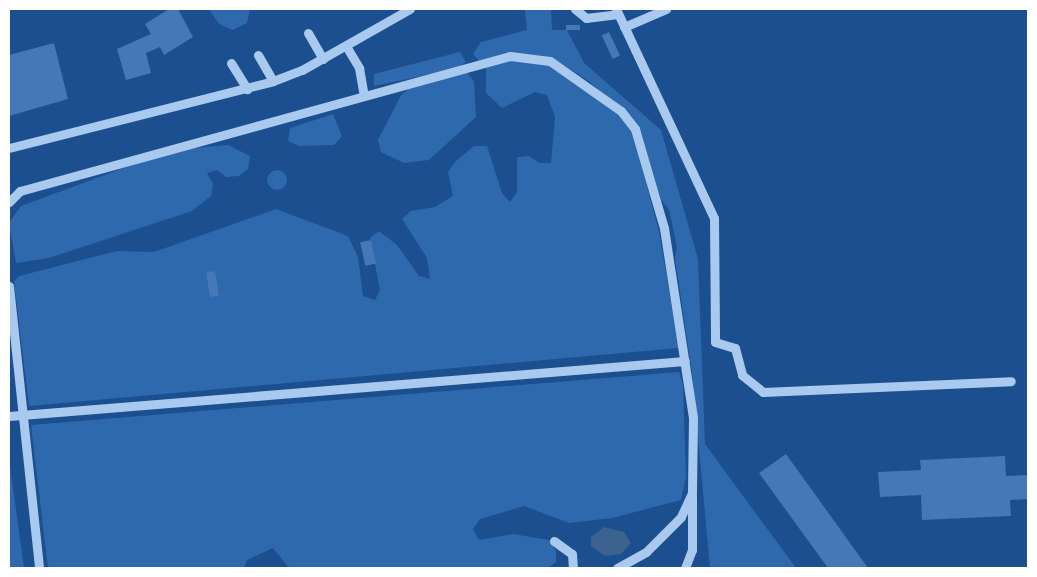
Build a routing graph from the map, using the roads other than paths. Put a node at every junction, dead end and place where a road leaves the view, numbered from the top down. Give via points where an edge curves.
1 (410, 9) edge
2 (575, 9) edge
3 (666, 9) edge
4 (617, 12) edge
5 (624, 27) junction
6 (308, 33) dead end
7 (346, 46) junction
8 (258, 55) dead end
9 (323, 58) junction
10 (232, 63) dead end
11 (273, 81) junction
12 (247, 89) junction
13 (364, 96) junction
14 (9, 148) edge
15 (9, 202) edge
16 (9, 286) edge
17 (684, 361) junction
18 (1011, 381) dead end
19 (22, 415) junction
20 (9, 416) edge
21 (692, 493) junction
22 (554, 541) dead end
23 (687, 565) edge
24 (39, 568) edge
25 (573, 568) edge
26 (617, 568) edge
27 (678, 568) edge

1 - 7 street
2 - 4 street via 586,18
3 - 5 street
4 - 5 street
5 - 18 street via 714,218 715,342 735,348 742,375 763,392
6 - 9 street
7 - 9 street
7 - 13 street via 359,68
8 - 11 street
9 - 11 street
10 - 12 street
11 - 12 street
12 - 14 street
13 - 15 street via 20,191
13 - 17 street via 510,56 550,61 621,111 635,129 664,228
16 - 19 street
17 - 19 street
17 - 21 street via 693,418
19 - 20 street
19 - 24 street
21 - 23 street
21 - 26 street via 668,534
22 - 25 street via 572,554
23 - 27 street

